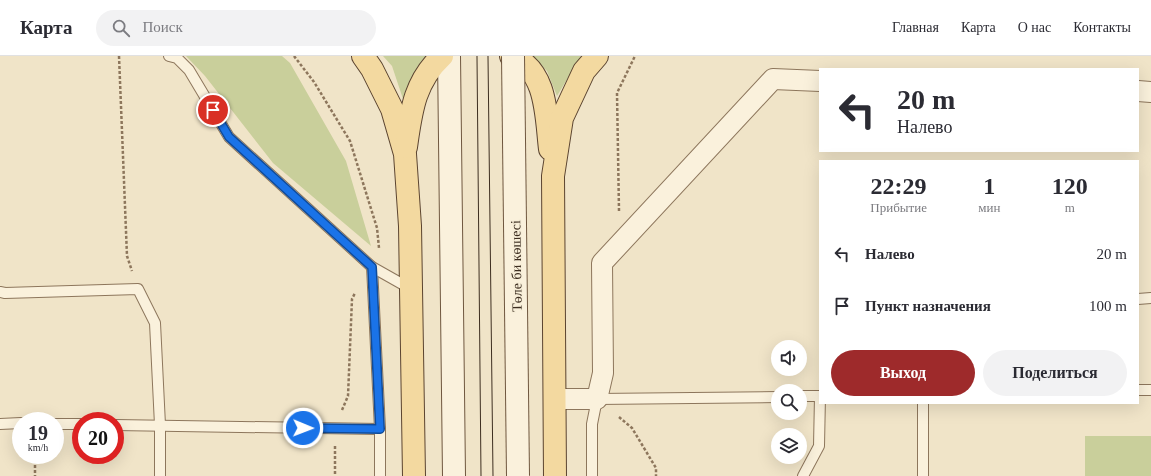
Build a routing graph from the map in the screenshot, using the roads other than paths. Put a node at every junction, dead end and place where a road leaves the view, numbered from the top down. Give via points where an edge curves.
1 (169, 56) edge
2 (363, 56) edge
3 (442, 56) edge
4 (449, 56) edge
5 (512, 56) edge
6 (597, 56) edge
7 (819, 81) edge
8 (1139, 91) edge
9 (1151, 92) edge
10 (405, 154) junction
11 (553, 176) junction
12 (372, 267) junction
13 (411, 289) junction
14 (0, 292) edge
15 (1139, 298) edge
16 (1151, 298) edge
17 (1139, 390) edge
18 (1151, 390) edge
19 (771, 396) edge
20 (807, 396) edge
21 (819, 396) edge
22 (555, 399) junction
23 (597, 399) junction
24 (820, 404) edge
25 (923, 404) edge
26 (12, 423) edge
27 (0, 424) edge
28 (124, 425) edge
29 (160, 425) junction
30 (380, 429) junction
31 (160, 476) edge
32 (380, 476) edge
33 (414, 476) edge
34 (454, 476) edge
35 (518, 476) edge
36 (555, 476) edge
37 (592, 476) edge
38 (803, 476) edge
39 (923, 476) edge

1 - 12 lane via 177,58 189,70 229,137
2 - 10 main road via 392,109
3 - 10 main road via 423,77 413,103
4 - 34 main road
5 - 11 main road via 536,76 544,100
5 - 35 main road, Төле би көшесі, bridge
6 - 11 main road via 584,71 562,118
7 - 23 street via 773,79 602,263 603,373
8 - 9 street
10 - 13 main road
11 - 22 main road
12 - 13 lane
12 - 30 lane
13 - 33 main road
14 - 29 lane via 138,289 155,323
15 - 16 lane
17 - 18 lane
19 - 23 lane
20 - 21 lane
22 - 23 street
22 - 36 main road
23 - 37 lane via 592,424
24 - 38 lane via 819,446
25 - 39 lane
26 - 27 lane
28 - 29 lane
29 - 30 lane
29 - 31 lane
30 - 32 lane

